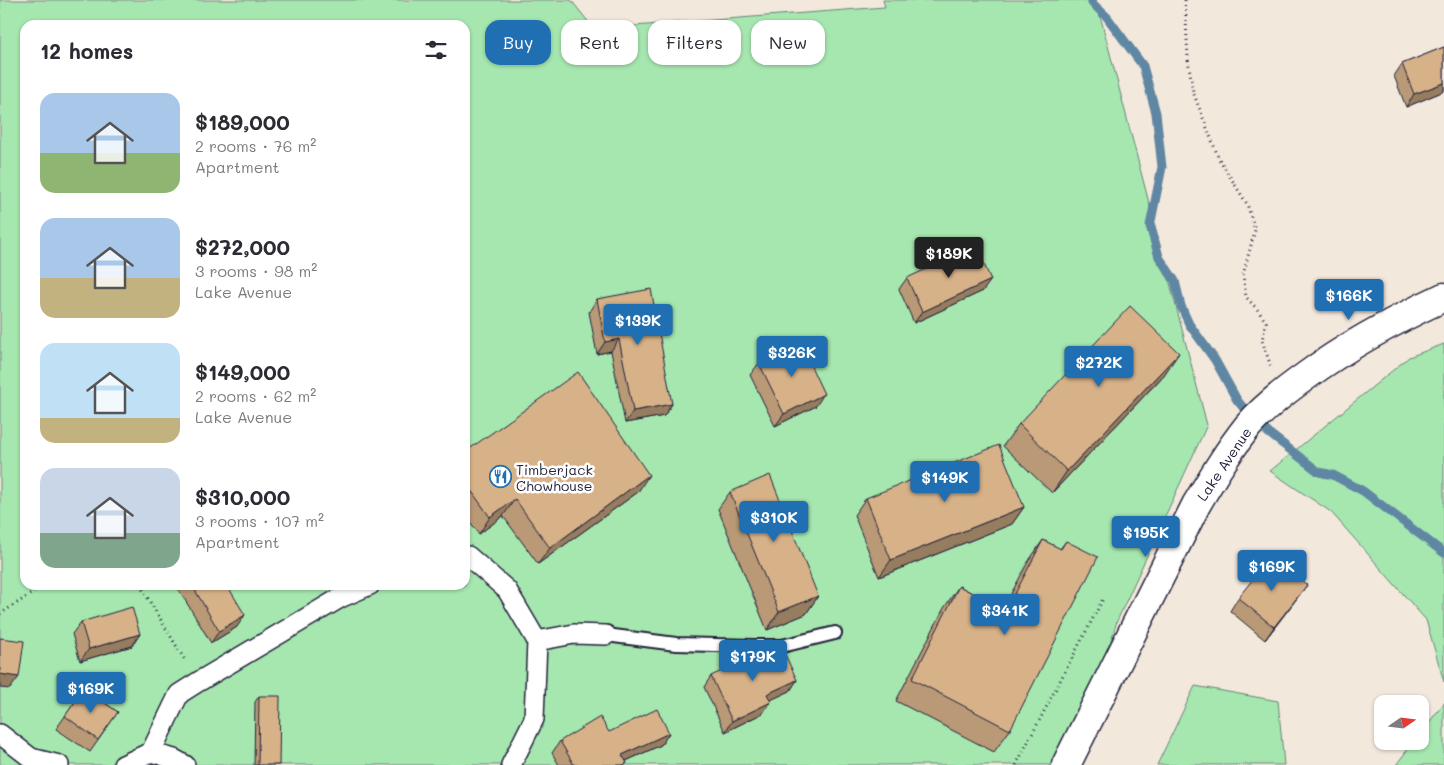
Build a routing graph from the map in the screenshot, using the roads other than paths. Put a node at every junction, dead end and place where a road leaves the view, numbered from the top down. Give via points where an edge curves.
1 (1444, 297) edge
2 (470, 558) edge
3 (358, 590) edge
4 (835, 633) dead end
5 (606, 635) joint
6 (537, 642) junction
7 (0, 734) edge
8 (151, 752) junction
9 (59, 765) edge
10 (123, 765) edge
11 (185, 765) edge
12 (511, 765) edge
13 (1066, 765) edge

1 - 13 main road, Lake Avenue via 1324,362 1282,393 1249,425 1200,498
2 - 6 street via 507,590
3 - 8 street via 179,694
4 - 5 lane via 782,646 676,644
5 - 6 street via 574,634
6 - 12 street via 534,719
7 - 9 street via 31,758
8 - 10 street
8 - 11 street

